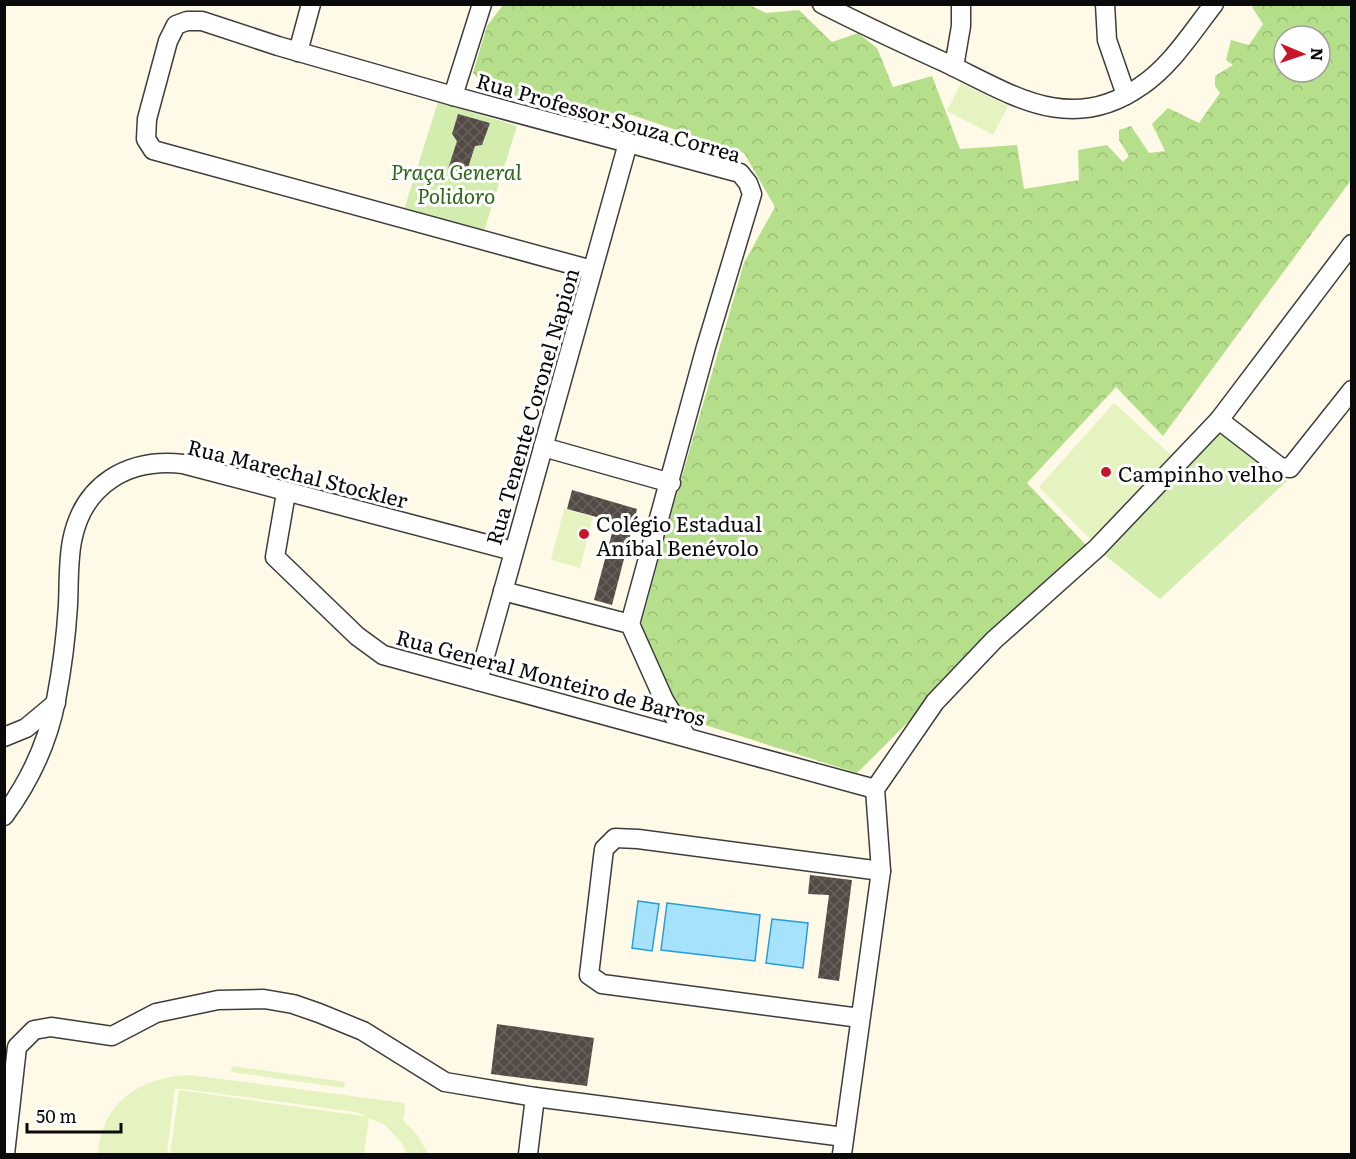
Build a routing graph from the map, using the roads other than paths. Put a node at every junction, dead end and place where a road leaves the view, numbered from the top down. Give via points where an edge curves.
1 (311, 4) edge
2 (482, 4) edge
3 (822, 4) edge
4 (961, 4) edge
5 (1105, 4) edge
6 (1214, 4) edge
7 (298, 52) junction
8 (954, 67) junction
9 (1126, 95) junction
10 (453, 96) junction
11 (628, 143) junction
12 (1352, 244) edge
13 (592, 270) junction
14 (1352, 390) edge
15 (1219, 420) junction
16 (543, 447) junction
17 (671, 483) junction
18 (286, 493) junction
19 (513, 552) junction
20 (503, 591) junction
21 (630, 624) junction
22 (478, 681) junction
23 (56, 703) junction
24 (27, 728) junction
25 (686, 736) junction
26 (4, 737) edge
27 (42, 748) junction
28 (875, 789) junction
29 (4, 816) edge
30 (881, 871) junction
31 (860, 1018) junction
32 (535, 1097) junction
33 (843, 1146) edge
34 (5, 1155) edge
35 (528, 1155) edge

1 - 7 street
2 - 10 street
3 - 8 street
4 - 8 street
5 - 9 street via 1107,40
6 - 9 street via 1159,71
7 - 10 street, Rua Professor Souza Correa
7 - 13 street, Rua Professor Souza Correa via 202,21 176,26 168,41 147,119 146,139 153,150
8 - 9 street via 995,90 1065,110 1102,105
10 - 11 street, Rua Professor Souza Correa
11 - 13 street, Rua Tenente Coronel Napion
11 - 17 street, Rua Professor Souza Correa via 740,173 752,194 706,346
12 - 15 street
13 - 16 street, Rua Tenente Coronel Napion
14 - 15 street via 1290,468 1280,467
15 - 28 street via 1097,548 994,640 935,702
16 - 17 street
16 - 19 street, Rua Tenente Coronel Napion
17 - 21 street, Rua Professor Souza Correa
18 - 19 street, Rua Marechal Stockler
18 - 22 street, Rua General Monteiro de Barros via 274,550 280,563 357,636 383,655
18 - 23 street, Rua Marechal Stockler via 183,464 162,462 128,468 101,486 85,507 72,542
19 - 20 street, Rua Tenente Coronel Napion
20 - 21 street
20 - 22 street, Rua Tenente Coronel Napion
21 - 25 street via 664,700
22 - 25 street, Rua General Monteiro de Barros
23 - 24 street
23 - 27 street, Rua Marechal Stockler
24 - 26 street
24 - 27 street
25 - 28 street, Rua General Monteiro de Barros
27 - 29 street, Rua Marechal Stockler via 20,795
28 - 30 street
30 - 31 street
30 - 31 street via 615,838 604,849 593,921 589,975 602,984
31 - 33 street
32 - 33 street
32 - 34 street via 446,1082 363,1031 293,1004 264,999 218,1000 156,1013 112,1036 51,1027 34,1030 17,1047
32 - 35 street

